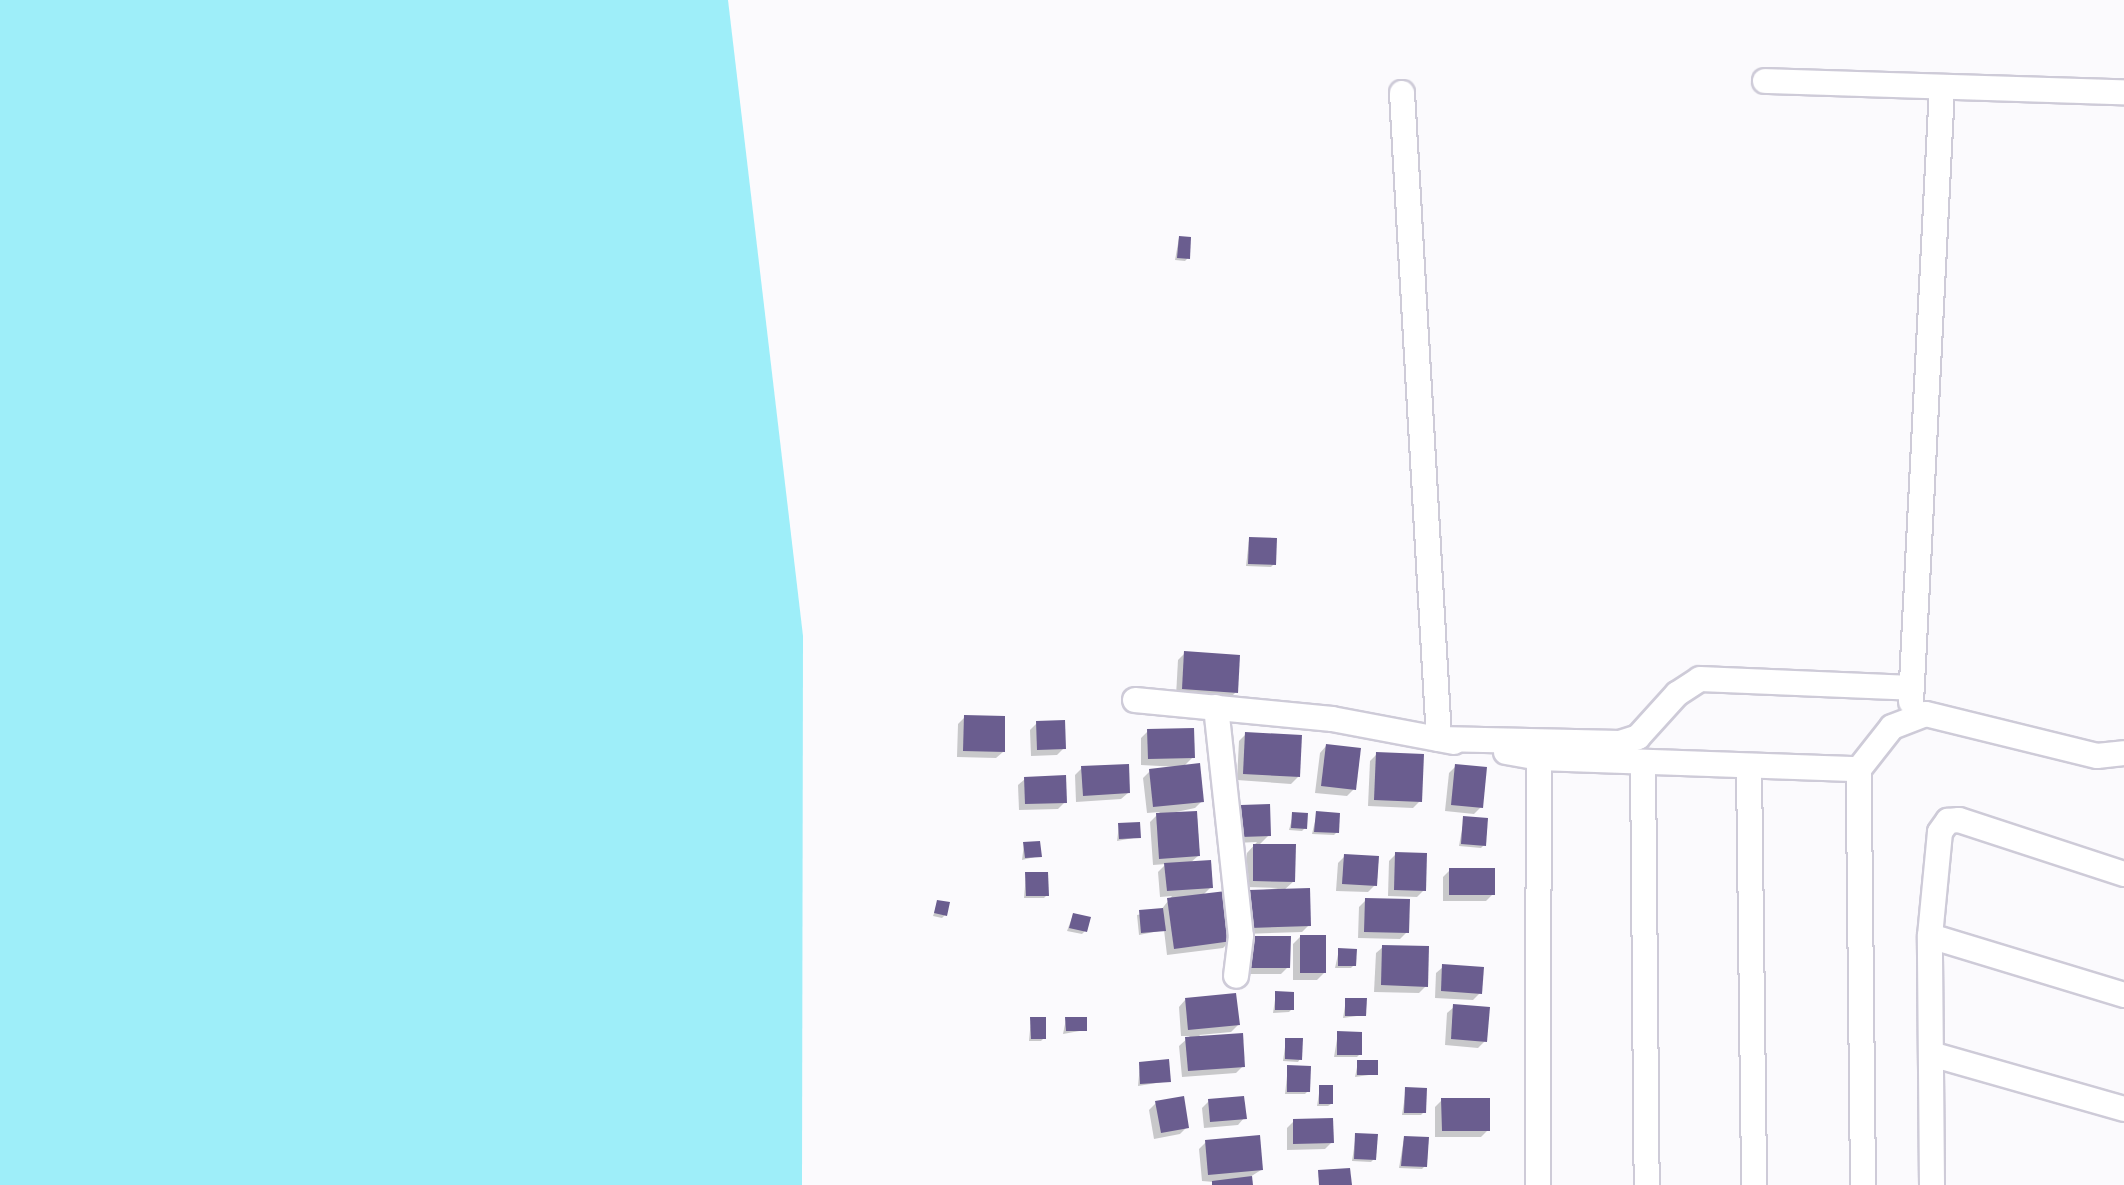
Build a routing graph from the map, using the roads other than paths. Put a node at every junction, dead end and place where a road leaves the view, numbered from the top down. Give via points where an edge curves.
1 (1765, 81) dead end
2 (1942, 87) junction
3 (2124, 92) edge
4 (1402, 93) dead end
5 (1912, 688) junction
6 (1135, 700) dead end
7 (1216, 707) junction
8 (1911, 720) junction
9 (1439, 739) junction
10 (2124, 753) edge
11 (1539, 758) junction
12 (1643, 762) junction
13 (1749, 767) junction
14 (1859, 769) junction
15 (2124, 874) edge
16 (1930, 936) junction
17 (1236, 976) dead end
18 (2124, 995) edge
19 (1931, 1054) junction
20 (2124, 1109) edge
21 (1538, 1185) edge
22 (1647, 1185) edge
23 (1754, 1185) edge
24 (1863, 1185) edge
25 (1932, 1185) edge

1 - 2 street
2 - 3 street
2 - 5 street
4 - 9 street
5 - 8 street
5 - 9 street via 1700,679 1677,694 1638,737 1620,743
6 - 7 street
7 - 9 street via 1332,719
7 - 17 street via 1241,936
8 - 10 street via 1926,714 2097,756
8 - 14 street via 1892,727
9 - 11 street
11 - 12 street
11 - 21 street
12 - 13 street
12 - 22 street
13 - 14 street
13 - 23 street
14 - 24 street
15 - 16 street via 1959,820 1948,821 1937,845
16 - 18 street
16 - 19 street
19 - 20 street
19 - 25 street

